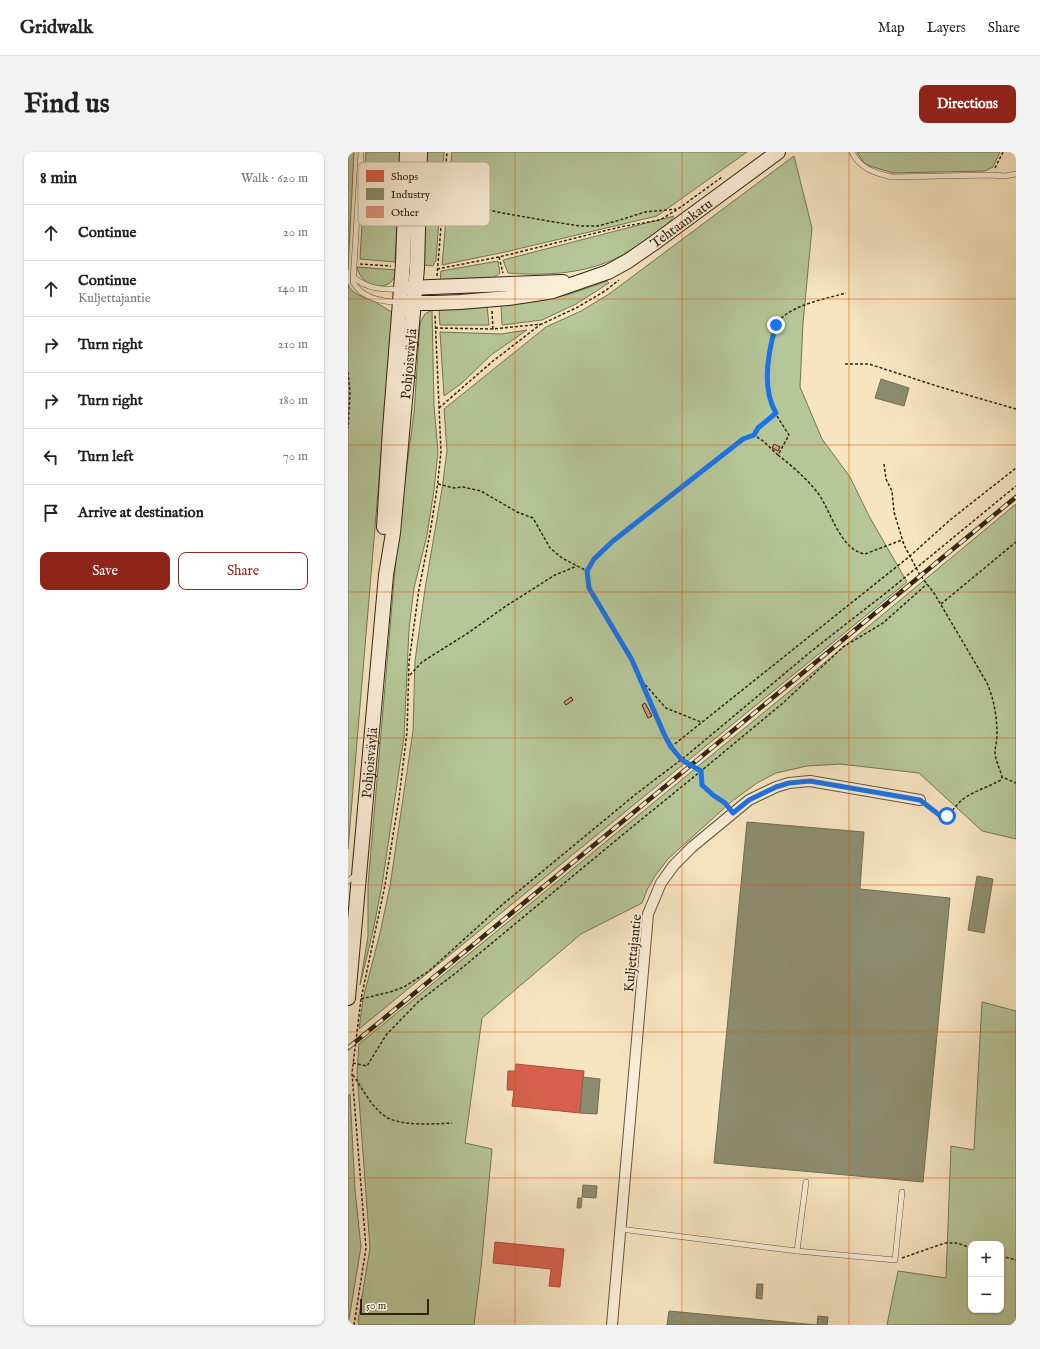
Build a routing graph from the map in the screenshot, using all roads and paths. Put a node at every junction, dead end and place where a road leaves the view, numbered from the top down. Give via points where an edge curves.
1 (361, 152) edge
2 (407, 152) edge
3 (420, 152) edge
4 (778, 152) edge
5 (852, 152) edge
6 (1003, 152) edge
7 (360, 162) edge
8 (407, 162) edge
9 (420, 162) edge
10 (727, 174) dead end
11 (1016, 174) edge
12 (991, 175) junction
13 (358, 200) edge
14 (678, 209) junction
15 (490, 210) edge
16 (404, 226) edge
17 (418, 226) edge
18 (499, 257) junction
19 (354, 264) junction
20 (392, 266) dead end
21 (437, 269) dead end
22 (353, 277) junction
23 (622, 278) dead end
24 (578, 281) junction
25 (506, 284) junction
26 (415, 288) junction
27 (846, 293) dead end
28 (400, 296) junction
29 (491, 300) junction
30 (414, 303) junction
31 (542, 324) junction
32 (435, 328) dead end
33 (493, 329) junction
34 (845, 364) dead end
35 (348, 372) edge
36 (439, 408) dead end
37 (1016, 409) edge
38 (776, 413) junction
39 (440, 419) dead end
40 (348, 428) edge
41 (754, 435) junction
42 (778, 455) junction
43 (884, 464) dead end
44 (1016, 468) edge
45 (438, 484) junction
46 (1016, 486) edge
47 (902, 540) junction
48 (1016, 542) edge
49 (910, 556) junction
50 (577, 566) junction
51 (916, 567) junction
52 (587, 571) junction
53 (386, 575) junction
54 (927, 584) junction
55 (941, 604) junction
56 (409, 676) junction
57 (640, 678) junction
58 (701, 722) junction
59 (671, 747) junction
60 (682, 760) junction
61 (701, 771) junction
62 (1002, 777) junction
63 (1016, 783) edge
64 (920, 800) joint
65 (733, 813) junction
66 (360, 872) junction
67 (348, 881) edge
68 (354, 998) edge
69 (353, 1063) junction
70 (352, 1073) junction
71 (452, 1123) dead end
72 (806, 1182) dead end
73 (902, 1192) dead end
74 (620, 1229) junction
75 (968, 1247) edge
76 (797, 1251) junction
77 (1004, 1257) edge
78 (895, 1260) junction
79 (1016, 1260) edge
80 (354, 1325) edge
81 (612, 1325) edge

1 - 7 lane
2 - 8 main road, Pohjoisväylä
3 - 9 main road, Pohjoisväylä
4 - 24 main road, Tehtaankatu via 628,261 608,272
5 - 12 lane via 862,166 878,174 892,177
6 - 12 path
10 - 14 path
11 - 12 lane
13 - 19 lane
14 - 15 path via 645,212 598,226 580,226
14 - 18 path via 660,220
16 - 28 main road, Pohjoisväylä
17 - 26 main road, Pohjoisväylä
18 - 21 path
18 - 25 path
19 - 20 path
19 - 22 lane
22 - 28 lane via 374,289
22 - 28 lane via 356,287 363,294 385,301
23 - 31 path via 578,307
24 - 25 main road, Tehtaankatu
24 - 29 main road, Tehtaankatu via 553,291
25 - 26 main road, Tehtaankatu
26 - 28 main road, Tehtaankatu
26 - 30 main road, Pohjoisväylä
27 - 38 path via 799,307 784,316 776,325 769,352 768,384 770,399
28 - 30 main road, Tehtaankatu
28 - 53 main road, Pohjoisväylä via 384,531
29 - 30 main road, Tehtaankatu
29 - 33 path
30 - 53 main road, Pohjoisväylä via 393,533
31 - 33 path
31 - 36 path via 493,361
32 - 33 path
34 - 37 path via 869,364
35 - 40 path
38 - 41 path via 758,428
38 - 42 path via 789,435
39 - 45 path via 441,452
41 - 42 path
41 - 52 path via 743,439 613,541 594,559
42 - 47 path via 819,494 846,542 854,550 865,554
43 - 47 path
44 - 49 path via 950,520
45 - 50 path via 454,488 463,486 481,491 517,512 533,518 550,548
45 - 56 path via 418,589
46 - 51 path
47 - 49 path
48 - 55 path
49 - 51 path
49 - 58 path
50 - 52 path
50 - 56 path via 555,575 506,606 422,662
51 - 54 path
51 - 60 path
52 - 57 path via 589,588
53 - 66 main road, Pohjoisväylä
54 - 55 path
54 - 61 path via 883,623 843,647 783,703
55 - 62 path via 988,683 996,721 996,761
56 - 68 path via 407,732 385,885
57 - 58 path via 666,708
57 - 59 path
58 - 59 path
59 - 60 path
60 - 61 path
60 - 68 path via 636,794 503,904 429,971 404,987
61 - 65 path via 702,785 725,803
61 - 69 path via 418,1002 386,1035 367,1066
62 - 63 path
62 - 64 path via 992,785 966,797 947,816 942,817
64 - 65 street, Kuljettajantie via 810,781 776,787 749,800
65 - 74 street, Kuljettajantie via 674,865 661,883 648,914
66 - 67 lane
66 - 68 main road, Pohjoisväylä
68 - 69 path
69 - 70 path
70 - 71 path via 374,1106 388,1118 407,1123
70 - 80 path via 366,1248
72 - 76 lane
73 - 78 lane
74 - 76 lane
74 - 81 street, Kuljettajantie
75 - 78 path via 957,1243 945,1243
76 - 78 lane
77 - 79 path

